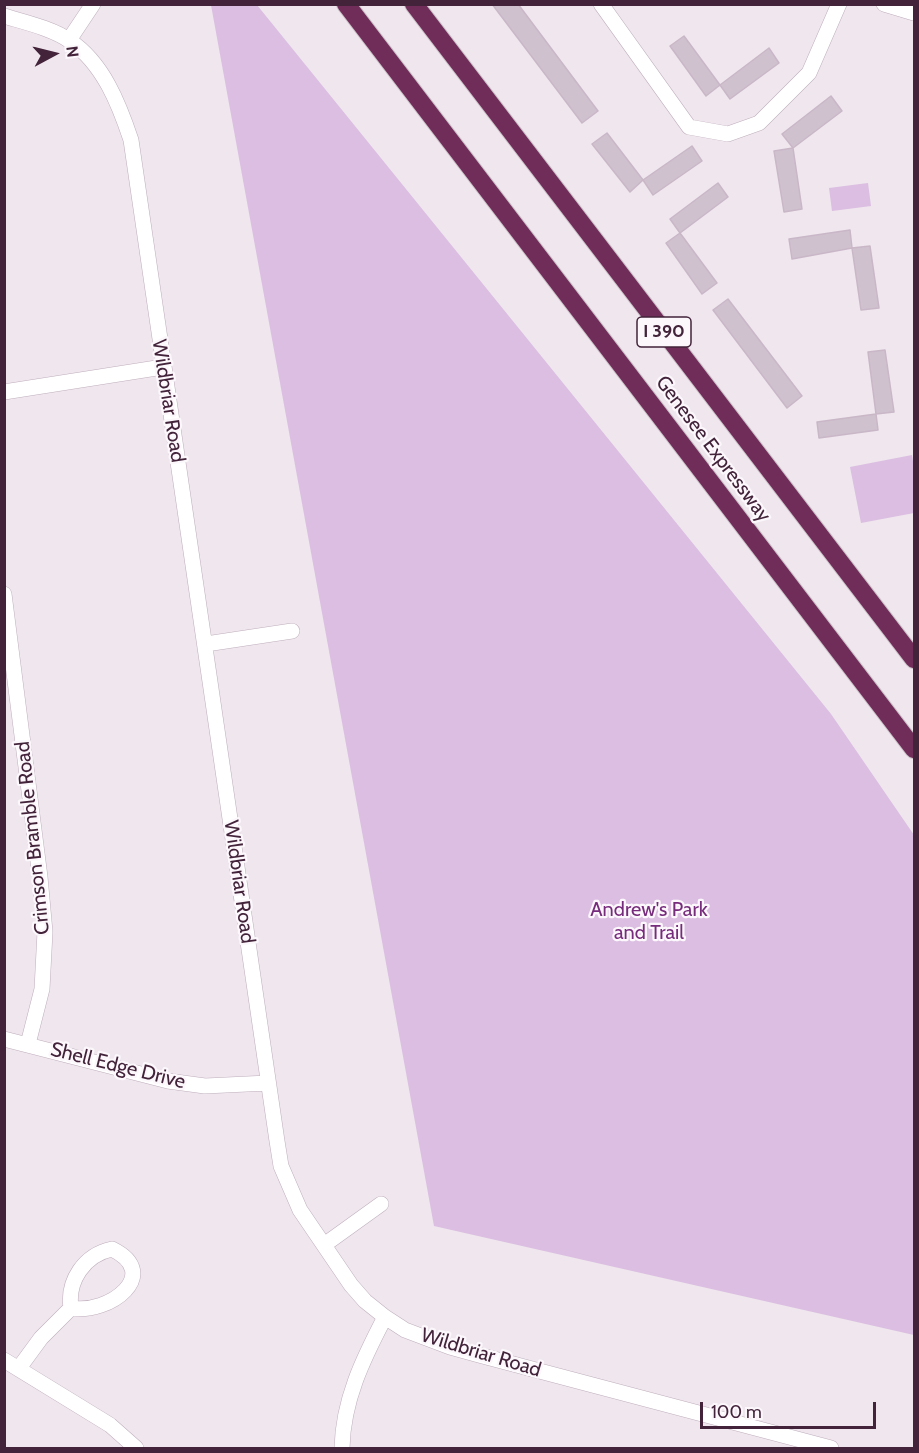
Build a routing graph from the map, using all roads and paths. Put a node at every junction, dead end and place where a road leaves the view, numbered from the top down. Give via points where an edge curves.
1 (93, 4) edge
2 (336, 4) edge
3 (345, 4) edge
4 (414, 4) edge
5 (601, 4) edge
6 (839, 4) edge
7 (884, 4) edge
8 (915, 13) edge
9 (4, 16) edge
10 (69, 40) junction
11 (418, 100) junction
12 (163, 367) junction
13 (4, 392) edge
14 (4, 594) edge
15 (292, 631) dead end
16 (206, 644) junction
17 (915, 659) edge
18 (915, 749) edge
19 (4, 1038) edge
20 (28, 1044) junction
21 (268, 1083) junction
22 (381, 1204) dead end
23 (324, 1245) junction
24 (71, 1308) junction
25 (385, 1317) junction
26 (4, 1360) edge
27 (19, 1368) junction
28 (136, 1449) edge
29 (342, 1449) edge
30 (831, 1449) edge

1 - 10 street
2 - 11 highway
3 - 11 highway, Genesee Expressway / I 390
4 - 17 highway, Genesee Expressway / I 390
5 - 6 street via 689,127 728,134 759,123 809,73
7 - 8 street
9 - 10 street, Wildbriar Road
10 - 12 street, Wildbriar Road via 106,82 131,140
11 - 18 highway, Genesee Expressway / I 390
12 - 13 street
12 - 16 street, Wildbriar Road
14 - 20 street, Crimson Bramble Road via 45,932 42,989
15 - 16 street
16 - 21 street, Wildbriar Road
19 - 20 street, Shell Edge Drive
20 - 21 street, Shell Edge Drive via 168,1081 204,1086
21 - 23 street, Wildbriar Road via 282,1166 300,1210
22 - 23 street
23 - 25 street, Wildbriar Road via 351,1285
24 - 24 street via 92,1309 115,1299 130,1286 133,1277 128,1260 112,1249 96,1255 72,1281
24 - 27 street via 41,1338
25 - 29 street via 350,1397
25 - 30 street, Wildbriar Road via 405,1330 450,1347
26 - 27 street
27 - 28 street via 110,1425

